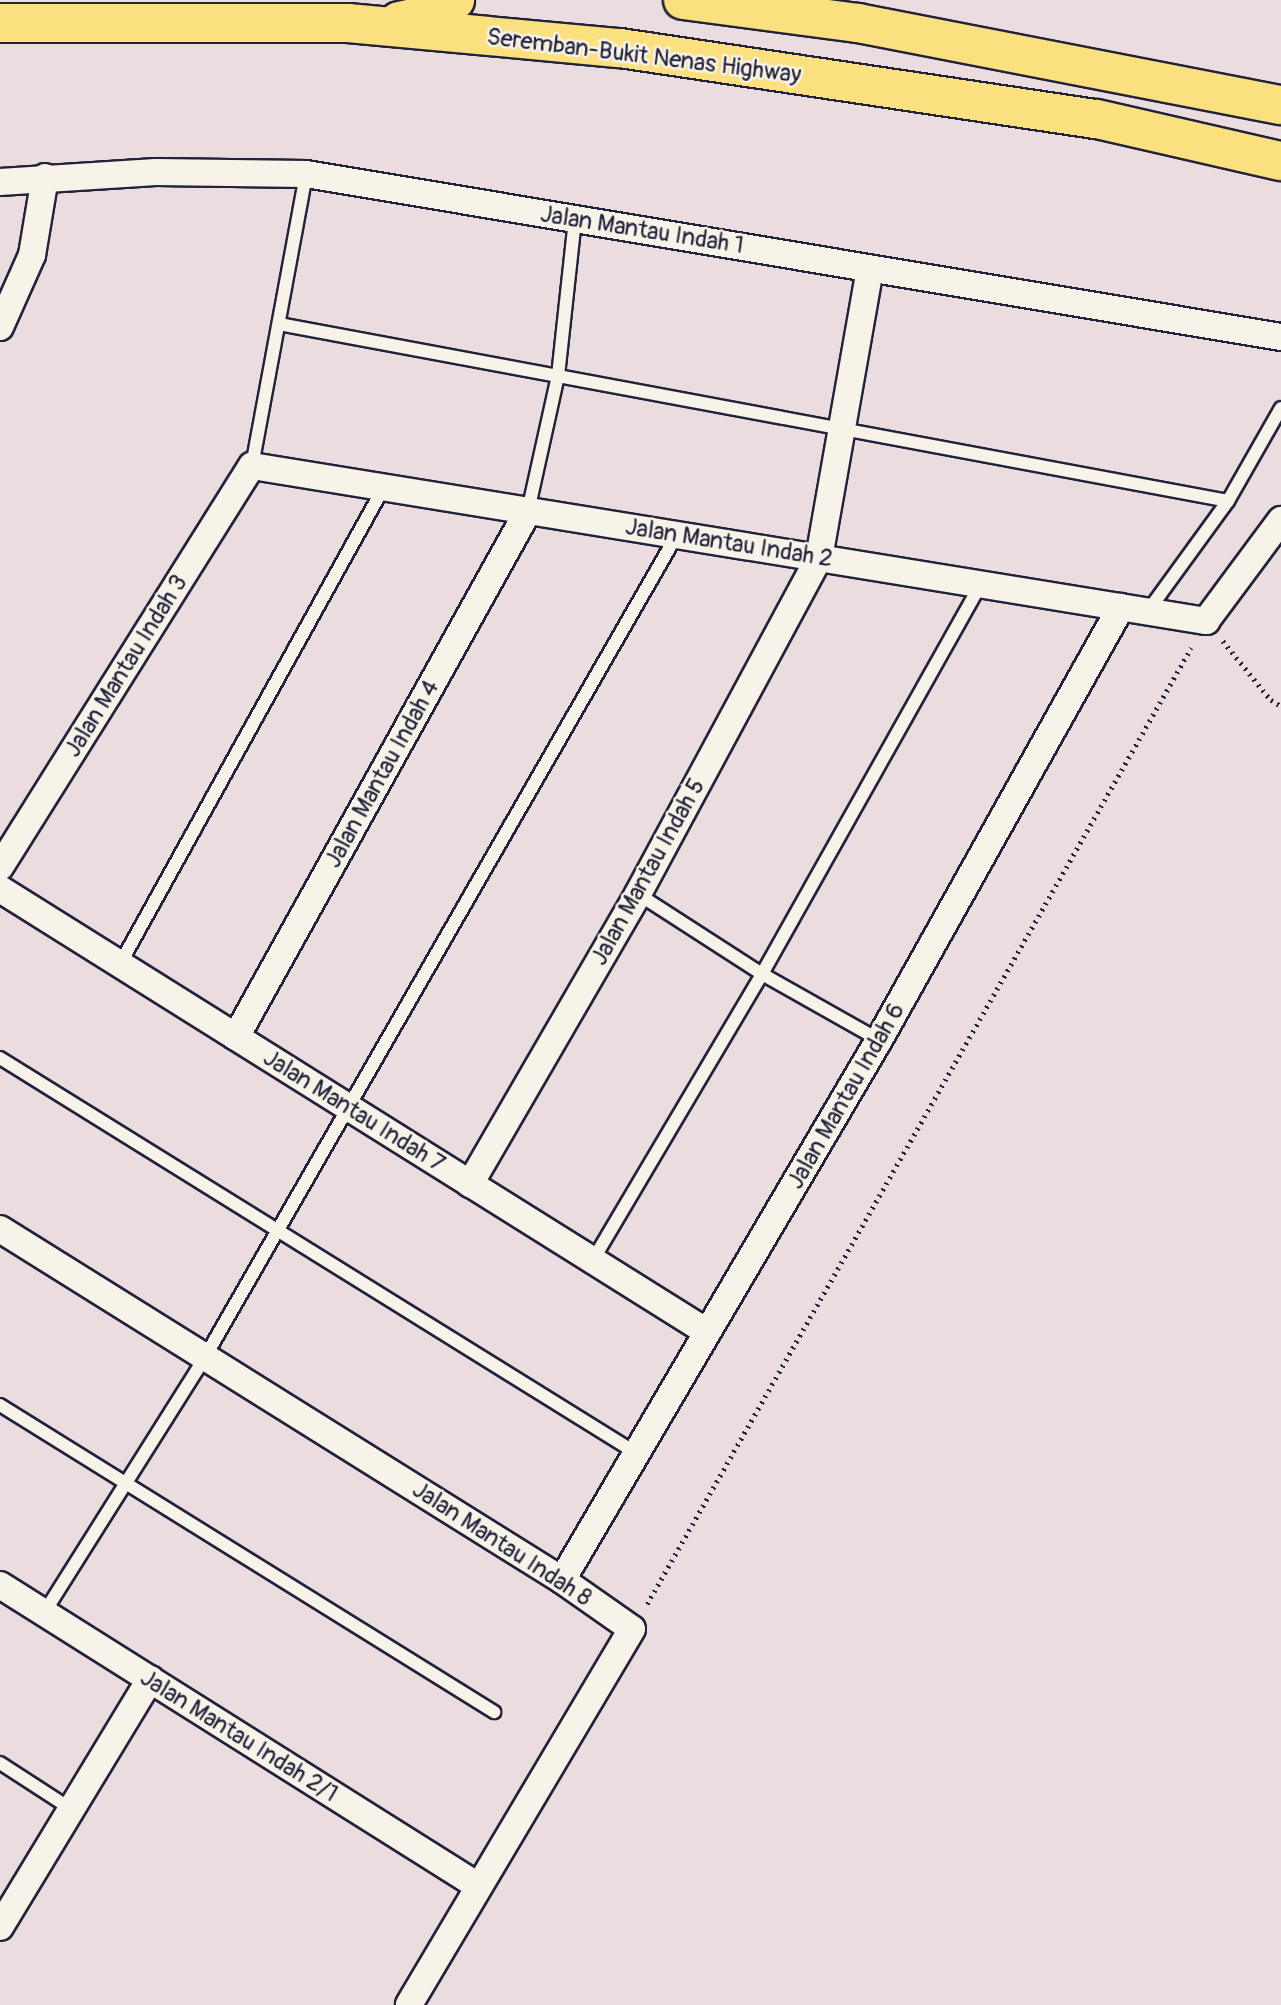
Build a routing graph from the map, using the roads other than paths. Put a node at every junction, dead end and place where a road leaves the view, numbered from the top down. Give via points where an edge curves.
1 (455, 0) edge
2 (683, 0) edge
3 (0, 23) edge
4 (376, 25) junction
5 (1281, 104) edge
6 (1281, 161) edge
7 (306, 174) junction
8 (45, 177) junction
9 (0, 182) edge
10 (575, 219) junction
11 (870, 268) junction
12 (279, 324) junction
13 (0, 327) edge
14 (1281, 337) edge
15 (558, 376) junction
16 (1281, 408) edge
17 (843, 429) junction
18 (252, 466) junction
19 (384, 487) junction
20 (1228, 501) junction
21 (528, 510) junction
22 (1281, 520) edge
23 (677, 534) junction
24 (819, 558) junction
25 (981, 584) junction
26 (1121, 607) junction
27 (1149, 611) junction
28 (0, 867) edge
29 (0, 889) edge
30 (638, 894) junction
31 (120, 964) junction
32 (762, 974) junction
33 (236, 1037) junction
34 (879, 1040) junction
35 (0, 1058) edge
36 (350, 1108) junction
37 (470, 1184) junction
38 (0, 1229) edge
39 (276, 1234) junction
40 (593, 1260) junction
41 (707, 1332) junction
42 (205, 1357) junction
43 (0, 1405) edge
44 (636, 1453) junction
45 (127, 1484) junction
46 (562, 1580) junction
47 (0, 1586) edge
48 (44, 1613) junction
49 (150, 1679) junction
50 (494, 1712) dead end
51 (0, 1763) edge
52 (71, 1809) junction
53 (478, 1886) junction
54 (0, 1926) edge
55 (409, 2005) edge

1 - 4 highway via 432,14
2 - 5 highway via 858,23
3 - 4 highway, Seremban-Bukit Nenas Highway
4 - 6 highway, Seremban-Bukit Nenas Highway via 647,52 1097,119
7 - 8 street, Jalan Mantau Indah 1 via 156,172
7 - 10 street, Jalan Mantau Indah 1
7 - 12 lane
8 - 9 street, Jalan Mantau Indah 1
8 - 13 street via 32,255
10 - 11 street, Jalan Mantau Indah 1
10 - 15 lane
11 - 14 street, Jalan Mantau Indah 1
11 - 17 street, Jalan Mantau Indah 5
12 - 15 lane
12 - 18 lane
15 - 17 lane
15 - 21 lane
16 - 20 lane
17 - 20 lane
17 - 24 street, Jalan Mantau Indah 5
18 - 19 street, Jalan Mantau Indah 2
18 - 28 street, Jalan Mantau Indah 3
19 - 21 street, Jalan Mantau Indah 2
19 - 31 lane
20 - 27 lane
21 - 23 street, Jalan Mantau Indah 2
21 - 33 street, Jalan Mantau Indah 4
22 - 27 street, Jalan Mantau Indah 2 via 1206,621
23 - 24 street, Jalan Mantau Indah 2
23 - 36 lane
24 - 25 street, Jalan Mantau Indah 2
24 - 30 street, Jalan Mantau Indah 5
25 - 26 street, Jalan Mantau Indah 2
25 - 32 lane
26 - 27 street, Jalan Mantau Indah 2
26 - 34 street, Jalan Mantau Indah 6
29 - 31 street, Jalan Mantau Indah 7
30 - 32 lane
30 - 37 street, Jalan Mantau Indah 5
31 - 33 street, Jalan Mantau Indah 7
32 - 34 lane
32 - 40 lane
33 - 36 street, Jalan Mantau Indah 7
34 - 41 street, Jalan Mantau Indah 6
35 - 39 lane
36 - 37 street, Jalan Mantau Indah 7
36 - 39 lane
37 - 40 street, Jalan Mantau Indah 7
38 - 42 street, Jalan Mantau Indah 8
39 - 42 lane
39 - 44 lane
40 - 41 street, Jalan Mantau Indah 7
41 - 44 street, Jalan Mantau Indah 6
42 - 45 lane
42 - 46 street, Jalan Mantau Indah 8
43 - 45 lane
44 - 46 street, Jalan Mantau Indah 6
45 - 48 lane
45 - 50 lane
46 - 53 street, Jalan Mantau Indah 8 via 632,1629
47 - 48 street, Jalan Mantau Indah 2/1
48 - 49 street, Jalan Mantau Indah 2/1
49 - 52 street
49 - 53 street, Jalan Mantau Indah 2/1
51 - 52 lane
52 - 54 street
53 - 55 street

